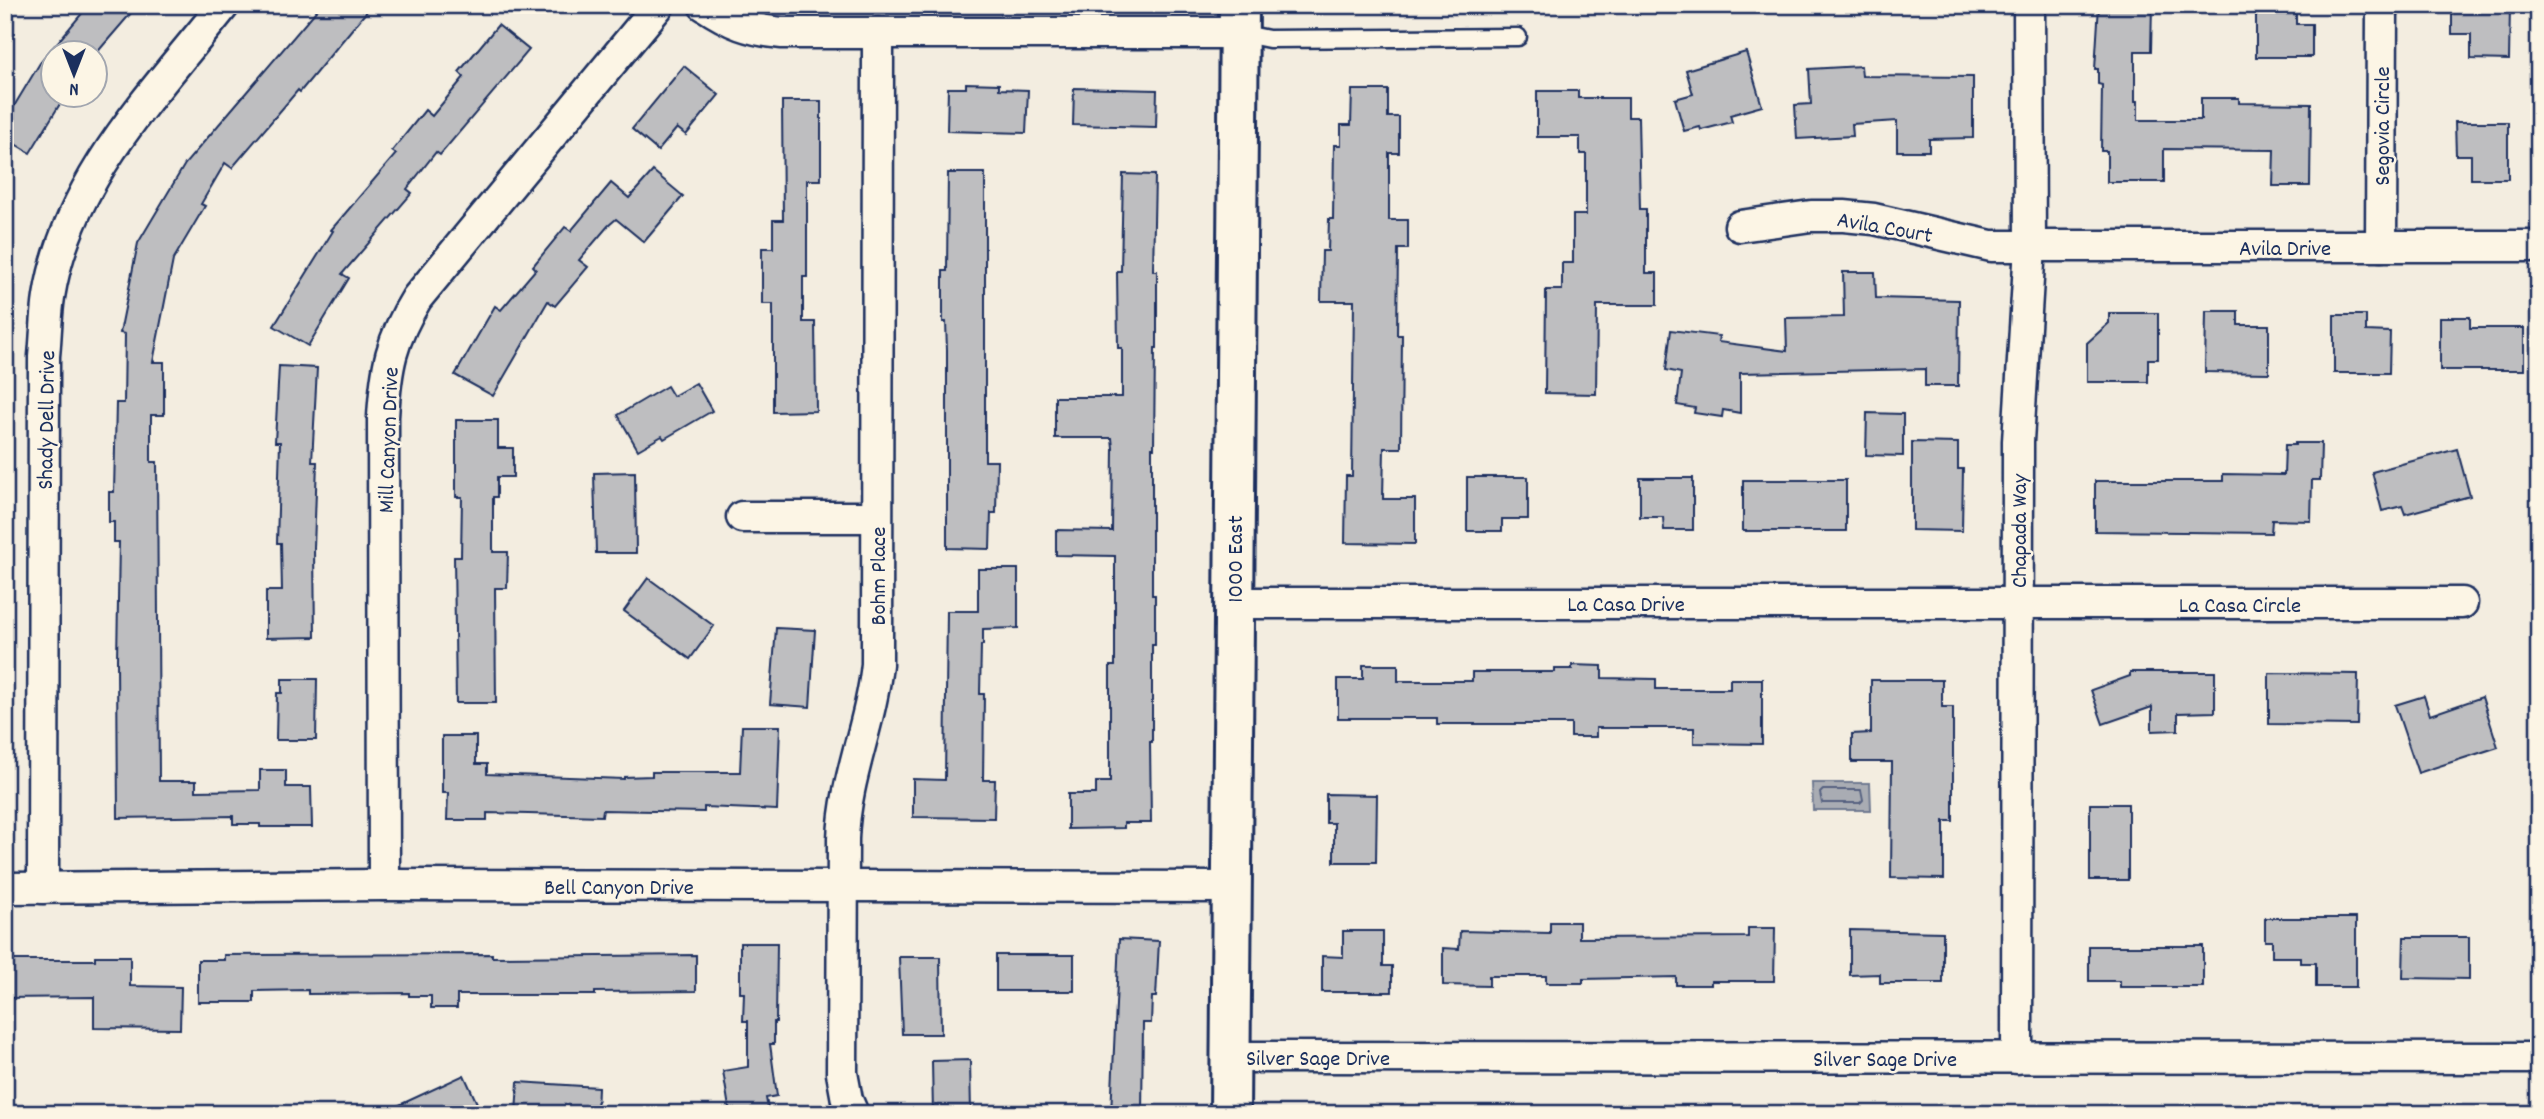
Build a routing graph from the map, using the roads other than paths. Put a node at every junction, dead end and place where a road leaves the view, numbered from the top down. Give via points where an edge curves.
1 (224, 5) edge
2 (659, 5) edge
3 (704, 5) edge
4 (2029, 5) edge
5 (2382, 5) edge
6 (1239, 19) edge
7 (878, 33) junction
8 (1518, 37) dead end
9 (1740, 226) dead end
10 (2381, 246) junction
11 (2539, 246) edge
12 (2030, 247) junction
13 (742, 517) dead end
14 (876, 517) junction
15 (1234, 603) junction
16 (2462, 603) dead end
17 (2018, 604) junction
18 (384, 885) junction
19 (842, 887) junction
20 (1232, 887) junction
21 (5, 888) edge
22 (43, 888) junction
23 (1230, 1057) junction
24 (2017, 1058) junction
25 (2539, 1058) edge
26 (853, 1114) edge
27 (1230, 1114) edge

1 - 22 street, Shady Dell Drive via 122,133 89,183 65,238 49,296 44,356
2 - 18 street, Mill Canyon Drive via 417,298 390,355 383,417
3 - 7 street via 729,22 755,30
4 - 12 street, Chapada Way
5 - 10 street, Segovia Circle
6 - 7 street
6 - 8 lane via 1269,39
6 - 15 street, 1000 East
7 - 14 street, Bohm Place
9 - 12 street, Avila Court via 1844,216 1991,246
10 - 11 street, Avila Drive
10 - 12 street, Avila Drive
12 - 17 street, Chapada Way via 2018,441
13 - 14 street
14 - 19 street, Bohm Place via 877,664 872,704 844,810
15 - 17 street, La Casa Drive
15 - 20 street, 1000 East
16 - 17 street, La Casa Circle
17 - 24 street, Chapada Way
18 - 19 street, Bell Canyon Drive
18 - 22 street, Bell Canyon Drive
19 - 20 street, Bell Canyon Drive
19 - 26 street, Bohm Place via 842,1073
20 - 23 street, 1000 East
21 - 22 street, Bell Canyon Drive
23 - 24 street, Silver Sage Drive
23 - 27 street, 1000 East
24 - 25 street, Silver Sage Drive

